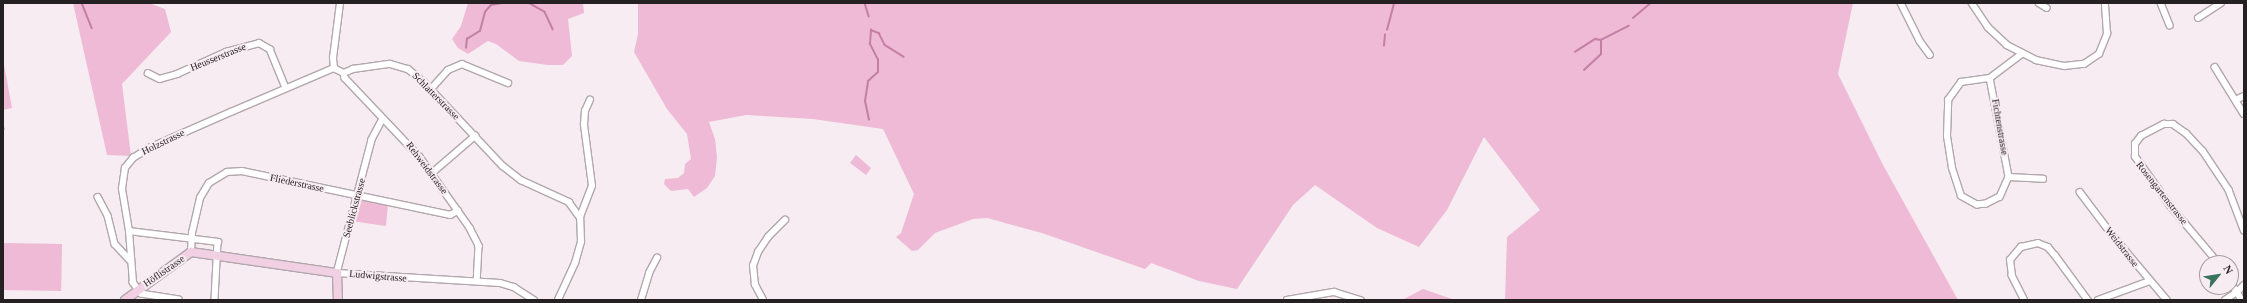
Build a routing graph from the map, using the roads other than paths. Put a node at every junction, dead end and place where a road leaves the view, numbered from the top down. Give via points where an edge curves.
1 (340, 3) edge
2 (1901, 3) edge
3 (1972, 3) edge
4 (2038, 3) edge
5 (2105, 3) edge
6 (2161, 3) edge
7 (2221, 3) edge
8 (2047, 8) dead end
9 (2198, 18) dead end
10 (2170, 25) dead end
11 (1930, 55) dead end
12 (2021, 55) junction
13 (2215, 67) dead end
14 (334, 68) junction
15 (148, 73) dead end
16 (344, 73) junction
17 (1990, 78) junction
18 (508, 83) dead end
19 (286, 88) junction
20 (431, 89) junction
21 (2244, 96) edge
22 (590, 100) dead end
23 (2236, 100) junction
24 (2244, 114) edge
25 (383, 119) junction
26 (475, 136) junction
27 (432, 173) junction
28 (2009, 177) junction
29 (2043, 179) dead end
30 (2080, 192) dead end
31 (98, 196) dead end
32 (357, 197) junction
33 (458, 211) junction
34 (580, 217) junction
35 (785, 220) dead end
36 (2244, 230) edge
37 (129, 232) junction
38 (192, 238) junction
39 (191, 252) junction
40 (2211, 255) edge
41 (218, 256) junction
42 (657, 258) dead end
43 (130, 260) junction
44 (338, 273) junction
45 (477, 280) junction
46 (2150, 281) junction
47 (136, 291) junction
48 (125, 300) edge
49 (179, 300) edge
50 (215, 300) edge
51 (338, 300) edge
52 (534, 300) edge
53 (558, 300) edge
54 (641, 300) edge
55 (763, 300) edge
56 (1287, 300) edge
57 (1361, 300) edge
58 (2024, 300) edge
59 (2088, 300) edge
60 (2098, 300) edge
61 (2166, 300) edge

1 - 14 street
2 - 11 street
3 - 12 street via 1988,27
4 - 8 street
5 - 12 street via 2106,34 2096,57 2077,66 2042,62
6 - 10 street
7 - 9 street
12 - 17 street
13 - 23 street
14 - 16 street
14 - 19 street, Holzstrasse
15 - 19 street, Heusserstrasse via 160,79 226,52 259,43 270,49
16 - 20 street, Schlatterstrasse via 353,69 390,64 408,69
16 - 25 street, Rehweidstrasse via 345,78
17 - 28 street, Fichtenstrasse
17 - 28 street via 1961,82 1948,100 1947,136 1952,168 1961,196 1977,205 1986,204 2000,197
18 - 20 street via 462,64 448,70
19 - 37 street, Holzstrasse via 173,136 133,158 122,177
20 - 26 street, Schlatterstrasse
21 - 23 street
22 - 34 street via 585,111 584,125 592,186
23 - 24 street
25 - 27 street, Rehweidstrasse via 403,136
25 - 32 street, Seeblickstrasse via 372,140
26 - 27 street
26 - 34 street, Schlatterstrasse via 512,174 569,202
27 - 33 street, Rehweidstrasse
28 - 29 street
30 - 46 street, Weidstrasse
31 - 43 street via 108,216 115,244
32 - 33 street, Fliederstrasse via 450,215
32 - 38 street, Fliederstrasse via 242,171 227,172 215,178 204,190 197,206
32 - 44 street, Seeblickstrasse
33 - 45 street, Rehweidstrasse via 478,246
34 - 53 street via 579,247
35 - 55 street via 768,237 753,266 755,285
36 - 40 street, Rosengartenstrasse via 2228,190 2203,151 2186,133 2173,124 2164,124 2140,136 2134,149 2135,157 2170,206
37 - 38 street
37 - 43 street, Holzstrasse
38 - 39 street, Fliederstrasse
38 - 41 street via 218,242
39 - 41 street, Ludwigstrasse
39 - 47 street, Höflistrasse
41 - 44 street, Ludwigstrasse
41 - 50 street
42 - 54 street via 649,273
43 - 47 street, Holzstrasse
44 - 45 street, Ludwigstrasse via 411,279
44 - 51 street, Seeblickstrasse
45 - 52 street, Ludwigstrasse via 514,287
46 - 60 street
46 - 61 street, Weidstrasse
47 - 48 street
47 - 49 street
56 - 57 street via 1334,292 1346,293
58 - 59 street via 2012,276 2010,260 2021,247 2038,243 2051,251

